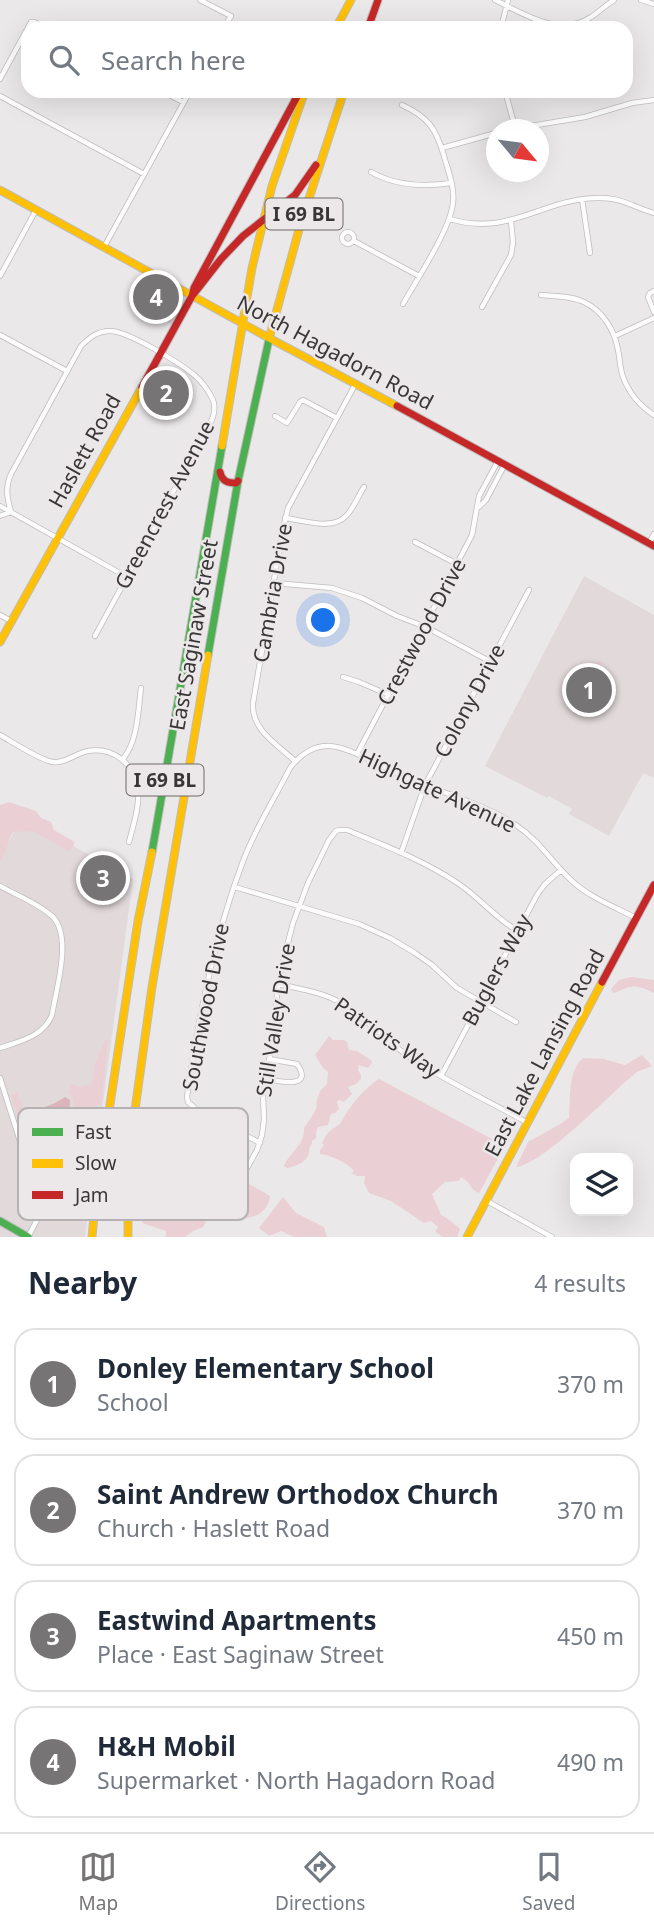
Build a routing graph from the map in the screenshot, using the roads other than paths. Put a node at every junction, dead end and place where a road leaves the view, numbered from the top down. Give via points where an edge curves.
1 (200, 0) edge
2 (351, 0) edge
3 (378, 0) edge
4 (495, 0) edge
5 (614, 0) edge
6 (640, 0) edge
7 (507, 3) edge
8 (654, 4) edge
9 (341, 18) junction
10 (228, 21) edge
11 (340, 21) edge
12 (342, 21) edge
13 (370, 21) edge
14 (503, 21) edge
15 (539, 21) edge
16 (585, 21) edge
17 (21, 41) edge
18 (0, 79) edge
19 (0, 96) edge
20 (176, 98) edge
21 (186, 98) edge
22 (296, 98) edge
23 (303, 98) edge
24 (342, 98) edge
25 (507, 98) edge
26 (654, 100) edge
27 (184, 102) junction
28 (402, 105) dead end
29 (512, 119) edge
30 (549, 122) edge
31 (486, 135) edge
32 (442, 148) junction
33 (324, 149) junction
34 (372, 172) dead end
35 (144, 174) junction
36 (451, 183) junction
37 (0, 190) edge
38 (582, 199) junction
39 (36, 210) junction
40 (654, 213) edge
41 (263, 219) junction
42 (450, 219) junction
43 (511, 221) junction
44 (354, 241) dead end
45 (104, 247) junction
46 (590, 253) dead end
47 (0, 276) edge
48 (419, 276) junction
49 (654, 291) edge
50 (541, 295) dead end
51 (192, 296) junction
52 (403, 304) dead end
53 (482, 307) dead end
54 (654, 312) edge
55 (654, 318) edge
56 (243, 323) junction
57 (0, 335) edge
58 (615, 336) junction
59 (269, 338) junction
60 (159, 352) junction
61 (67, 371) junction
62 (356, 383) junction
63 (654, 415) edge
64 (275, 416) dead end
65 (337, 418) junction
66 (502, 463) junction
67 (219, 468) junction
68 (238, 481) junction
69 (364, 486) dead end
70 (0, 506) edge
71 (11, 512) junction
72 (0, 516) edge
73 (285, 518) junction
74 (654, 534) edge
75 (58, 538) junction
76 (415, 542) dead end
77 (651, 545) edge
78 (457, 564) junction
79 (127, 576) junction
80 (274, 583) junction
81 (529, 590) dead end
82 (0, 615) edge
83 (12, 621) junction
84 (426, 627) junction
85 (95, 636) dead end
86 (0, 642) edge
87 (491, 662) junction
88 (343, 677) dead end
89 (141, 688) dead end
90 (389, 695) junction
91 (0, 735) edge
92 (357, 754) junction
93 (123, 759) junction
94 (295, 761) junction
95 (425, 785) junction
96 (129, 842) dead end
97 (401, 853) junction
98 (561, 870) junction
99 (654, 884) edge
100 (0, 886) edge
101 (235, 887) junction
102 (299, 906) junction
103 (636, 918) junction
104 (518, 931) junction
105 (279, 984) junction
106 (480, 1002) junction
107 (516, 1022) dead end
108 (0, 1048) edge
109 (269, 1059) junction
110 (441, 1076) junction
111 (0, 1078) edge
112 (265, 1079) junction
113 (109, 1108) edge
114 (135, 1108) edge
115 (195, 1108) edge
116 (528, 1122) junction
117 (18, 1135) edge
118 (248, 1137) edge
119 (260, 1143) junction
120 (248, 1166) edge
121 (487, 1201) junction
122 (37, 1220) edge
123 (0, 1221) edge
124 (28, 1237) edge
125 (467, 1237) edge
126 (552, 1237) edge

1 - 10 street via 231,16
2 - 9 main road
3 - 13 main road
4 - 7 street
5 - 16 street
6 - 8 street
7 - 14 street
7 - 15 street
9 - 11 main road
9 - 12 main road
17 - 18 street
19 - 35 street
20 - 27 street
21 - 27 street
22 - 51 main road, Haslett Road
23 - 41 main road, East Saginaw Street / I 69 BL
24 - 33 main road, East Saginaw Street / I 69 BL
25 - 29 street
26 - 30 street
27 - 35 street
28 - 32 street via 427,119
31 - 32 street
32 - 36 street
33 - 41 main road via 302,187
33 - 59 main road, East Saginaw Street / I 69 BL
34 - 36 street via 386,180 421,186
35 - 45 street
36 - 42 street
37 - 39 main road, North Hagadorn Road
38 - 40 street via 615,198
38 - 43 street
38 - 46 street
39 - 45 main road, North Hagadorn Road
39 - 47 street
41 - 51 main road via 228,251
41 - 56 main road, East Saginaw Street / I 69 BL
42 - 43 street via 487,225
42 - 48 street
43 - 53 street via 512,250
44 - 48 street
45 - 51 main road, North Hagadorn Road
48 - 52 street
49 - 54 street via 648,297
50 - 58 street via 588,304
51 - 56 main road, North Hagadorn Road
51 - 60 main road, Haslett Road
55 - 58 street
56 - 59 main road, North Hagadorn Road
56 - 67 main road, East Saginaw Street / I 69 BL
57 - 61 street
58 - 63 street via 626,385
59 - 62 main road, North Hagadorn Road
59 - 68 main road, East Saginaw Street / I 69 BL
60 - 61 street via 117,332 100,332 81,346
60 - 75 main road, Haslett Road
60 - 79 street, Greencrest Avenue via 199,380 212,397 214,414
61 - 71 street via 8,482
62 - 65 street, Cambria Drive
62 - 66 main road, North Hagadorn Road
64 - 65 street via 287,423 303,400
65 - 73 street, Cambria Drive
66 - 77 main road, North Hagadorn Road
66 - 78 street, Crestwood Drive via 479,496 472,535
67 - 68 main road via 225,482
67 - 113 main road, East Saginaw Street / I 69 BL
68 - 114 main road, East Saginaw Street / I 69 BL
69 - 73 street via 341,521 324,524
70 - 71 street
71 - 72 street
71 - 75 street
73 - 80 street, Cambria Drive
74 - 77 street
75 - 79 street
75 - 83 main road, Haslett Road
76 - 78 street
78 - 84 street, Crestwood Drive
79 - 85 street, Greencrest Avenue
80 - 84 street via 332,588
80 - 94 street, Cambria Drive via 254,716 262,731
81 - 87 street, Colony Drive
82 - 83 street
83 - 86 main road, Haslett Road
84 - 87 street
84 - 90 street, Crestwood Drive
87 - 95 street, Colony Drive
88 - 90 street
89 - 93 street via 132,743
90 - 92 street, Crestwood Drive
91 - 93 street via 52,762 89,751 105,751
92 - 94 street, Highgate Avenue via 327,746
92 - 95 street, Highgate Avenue
93 - 96 street via 138,788
94 - 101 street, Southwood Drive via 257,831
95 - 97 street, Colony Drive
95 - 98 street, Highgate Avenue via 512,822 532,836
97 - 102 street, Still Valley Drive via 340,830 323,850
97 - 104 street via 458,883
98 - 103 street, Highgate Avenue via 589,893
98 - 104 street, Buglers Way via 537,895
99 - 103 main road, East Lake Lansing Road
100 - 108 street via 49,914 60,926 62,944 48,1025 34,1036
101 - 102 street
101 - 115 street, Southwood Drive via 209,973 187,1097
102 - 105 street, Still Valley Drive
102 - 106 street via 390,938
103 - 116 main road, East Lake Lansing Road
104 - 106 street, Buglers Way
105 - 109 street, Still Valley Drive
105 - 110 street, Patriots Way via 344,1004 396,1048
106 - 107 street
106 - 110 street, Buglers Way
109 - 112 street, Still Valley Drive
109 - 112 street via 297,1064 301,1074 292,1083
110 - 116 street, Patriots Way
111 - 117 street
112 - 119 street, Still Valley Drive
116 - 121 main road, East Lake Lansing Road
118 - 119 street, Southwood Drive
119 - 120 street, Still Valley Drive
121 - 125 main road, East Lake Lansing Road
121 - 126 street
122 - 124 street
123 - 124 main road

